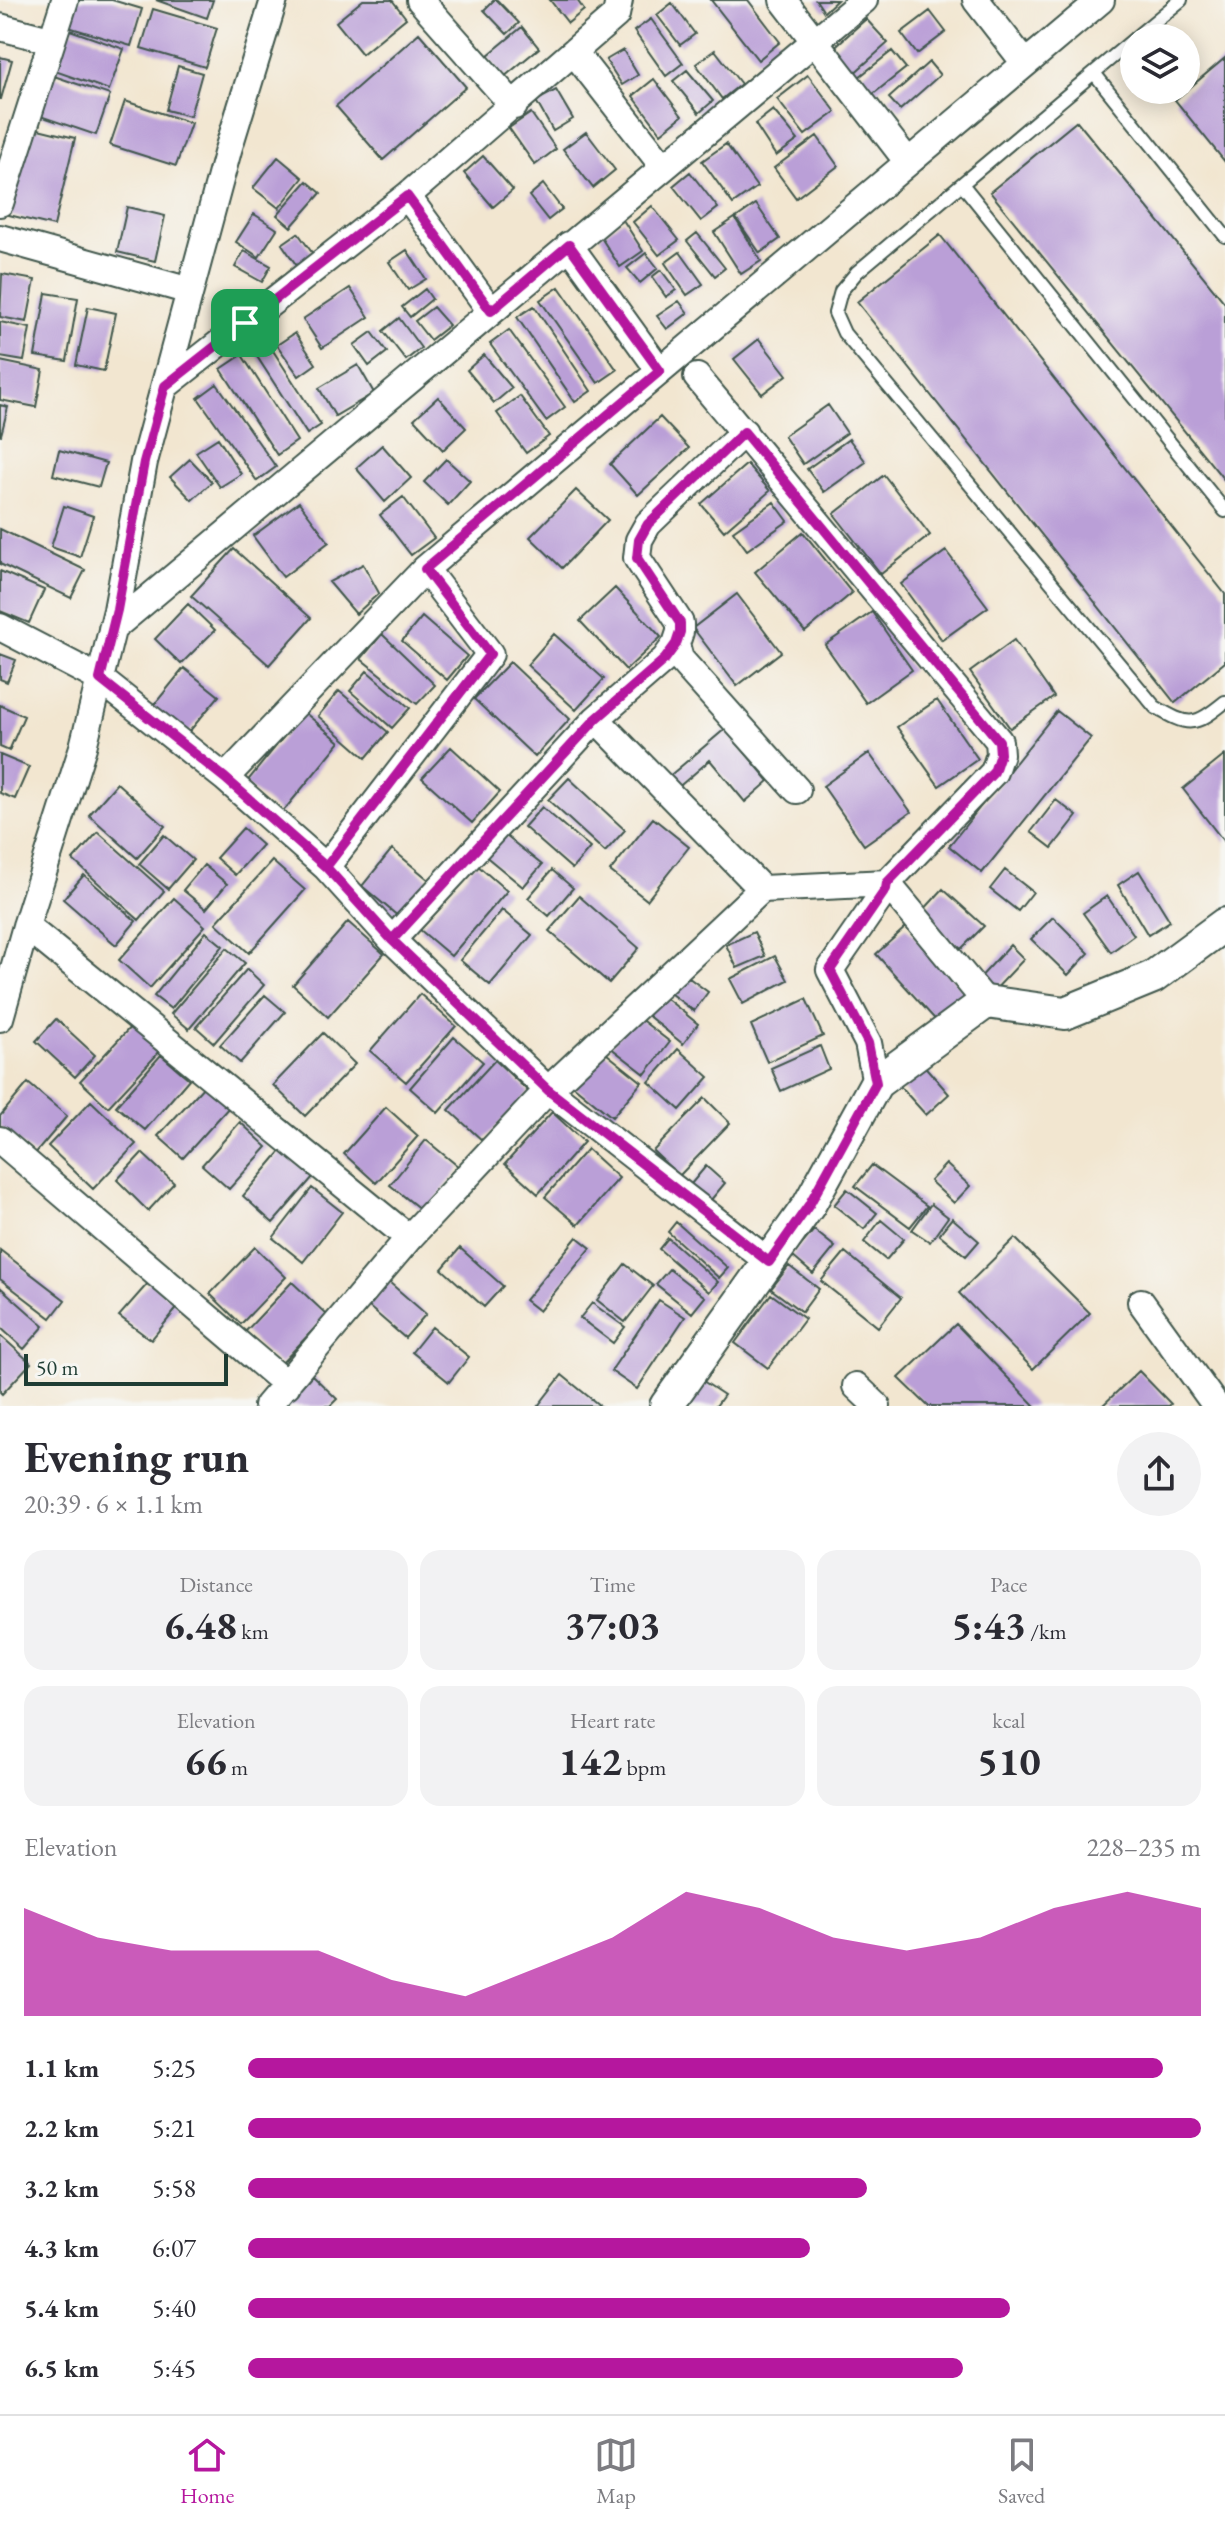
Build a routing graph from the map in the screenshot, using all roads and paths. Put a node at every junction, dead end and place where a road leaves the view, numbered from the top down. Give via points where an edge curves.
1 (65, 0) edge
2 (274, 0) edge
3 (420, 0) edge
4 (619, 0) edge
5 (783, 0) edge
6 (864, 0) edge
7 (976, 0) edge
8 (1101, 0) edge
9 (1181, 0) edge
10 (1153, 24) edge
11 (0, 27) edge
12 (50, 40) junction
13 (814, 40) junction
14 (1120, 51) edge
15 (574, 52) junction
16 (1025, 63) junction
17 (1094, 73) junction
18 (514, 106) junction
19 (908, 162) junction
20 (663, 166) junction
21 (962, 184) junction
22 (407, 196) junction
23 (0, 203) edge
24 (1225, 236) edge
25 (0, 238) edge
26 (569, 245) junction
27 (190, 291) junction
28 (491, 311) junction
29 (660, 371) junction
30 (697, 377) dead end
31 (165, 386) junction
32 (744, 432) junction
33 (1225, 511) edge
34 (425, 569) junction
35 (0, 627) edge
36 (112, 629) junction
37 (676, 644) junction
38 (100, 679) junction
39 (1225, 702) edge
40 (596, 719) junction
41 (225, 778) junction
42 (797, 790) dead end
43 (326, 867) junction
44 (887, 883) junction
45 (762, 889) junction
46 (1225, 924) edge
47 (26, 926) junction
48 (392, 940) junction
49 (986, 1002) junction
50 (0, 1018) edge
51 (876, 1083) junction
52 (548, 1090) junction
53 (0, 1140) edge
54 (409, 1238) junction
55 (769, 1262) junction
56 (1141, 1302) dead end
57 (287, 1385) junction
58 (856, 1386) dead end
59 (267, 1406) edge
60 (666, 1406) edge
61 (877, 1406) edge
62 (1216, 1406) edge

1 - 12 street
2 - 27 street
3 - 18 street
4 - 15 street via 616,15
5 - 13 street
6 - 13 street
7 - 16 street
8 - 16 street
9 - 10 lane
11 - 12 street
12 - 23 street
13 - 19 street
13 - 20 street
14 - 17 lane
15 - 18 street
15 - 20 street
16 - 19 street
17 - 21 lane
17 - 24 lane
18 - 22 street
19 - 29 street
20 - 26 street
21 - 33 lane
21 - 39 lane via 841,291 835,313 844,333 1155,707 1181,722 1203,720
22 - 28 street
22 - 31 street
25 - 27 street
26 - 28 street
26 - 29 street
27 - 31 street
28 - 36 street
29 - 34 street
30 - 32 street
31 - 36 street via 144,462
32 - 37 street via 648,524 639,540 637,558 680,623
32 - 44 street via 999,741 994,772
34 - 41 street
34 - 43 street via 490,654
35 - 38 street
36 - 38 street
37 - 40 street
37 - 42 street via 680,659
38 - 41 street
38 - 47 street
40 - 45 street
40 - 48 street
41 - 43 street
43 - 48 street
44 - 45 street
44 - 49 street
44 - 51 street via 830,970 868,1043
45 - 52 street
46 - 49 street via 1153,977 1065,1013
47 - 50 street
47 - 54 street
48 - 52 street
49 - 51 street
51 - 55 street via 809,1205
52 - 54 street
52 - 55 street
53 - 57 street
54 - 57 street
55 - 60 street
56 - 62 street
57 - 59 street
58 - 61 street

